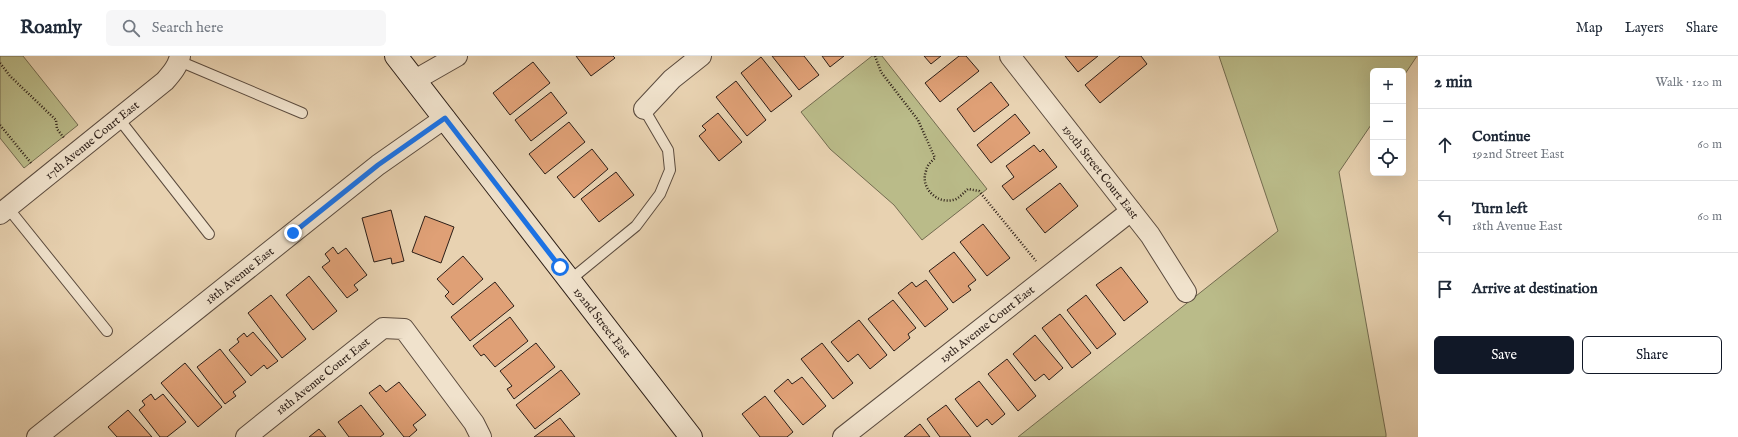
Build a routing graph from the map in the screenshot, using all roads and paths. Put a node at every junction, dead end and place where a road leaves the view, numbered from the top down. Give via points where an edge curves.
1 (396, 56) edge
2 (457, 56) edge
3 (701, 56) edge
4 (875, 56) edge
5 (1010, 56) edge
6 (179, 59) edge
7 (0, 64) edge
8 (415, 80) junction
9 (644, 108) joint
10 (302, 113) dead end
11 (119, 118) junction
12 (445, 118) junction
13 (0, 125) edge
14 (76, 153) junction
15 (44, 178) junction
16 (4, 211) edge
17 (1131, 211) junction
18 (209, 234) dead end
19 (1048, 276) junction
20 (570, 280) junction
21 (1186, 292) dead end
22 (107, 331) dead end
23 (37, 437) edge
24 (246, 437) edge
25 (481, 437) edge
26 (691, 437) edge
27 (844, 437) edge

1 - 8 street, 192nd Street East
2 - 8 street
3 - 9 street via 672,79
4 - 19 path via 881,72 918,120 935,158 924,176 928,190 934,196 947,201 959,198 968,189 980,191
5 - 17 street, 190th Street Court East
6 - 10 lane
6 - 11 street, 17th Avenue Court East via 165,81
7 - 14 path via 56,120 57,129
8 - 12 street, 192nd Street East
9 - 20 lane via 668,150 670,170 660,194 636,226
11 - 14 street, 17th Avenue Court East
11 - 18 lane
12 - 20 street, 192nd Street East
12 - 23 street, 18th Avenue East via 378,165
13 - 15 path
14 - 15 street, 17th Avenue Court East
15 - 16 street, 17th Avenue Court East
16 - 22 lane
17 - 19 street, 19th Avenue Court East
17 - 21 street, 190th Street Court East via 1150,235
19 - 27 street, 19th Avenue Court East
20 - 26 street, 192nd Street East
24 - 25 street, 18th Avenue Court East via 383,328 404,329 474,423

